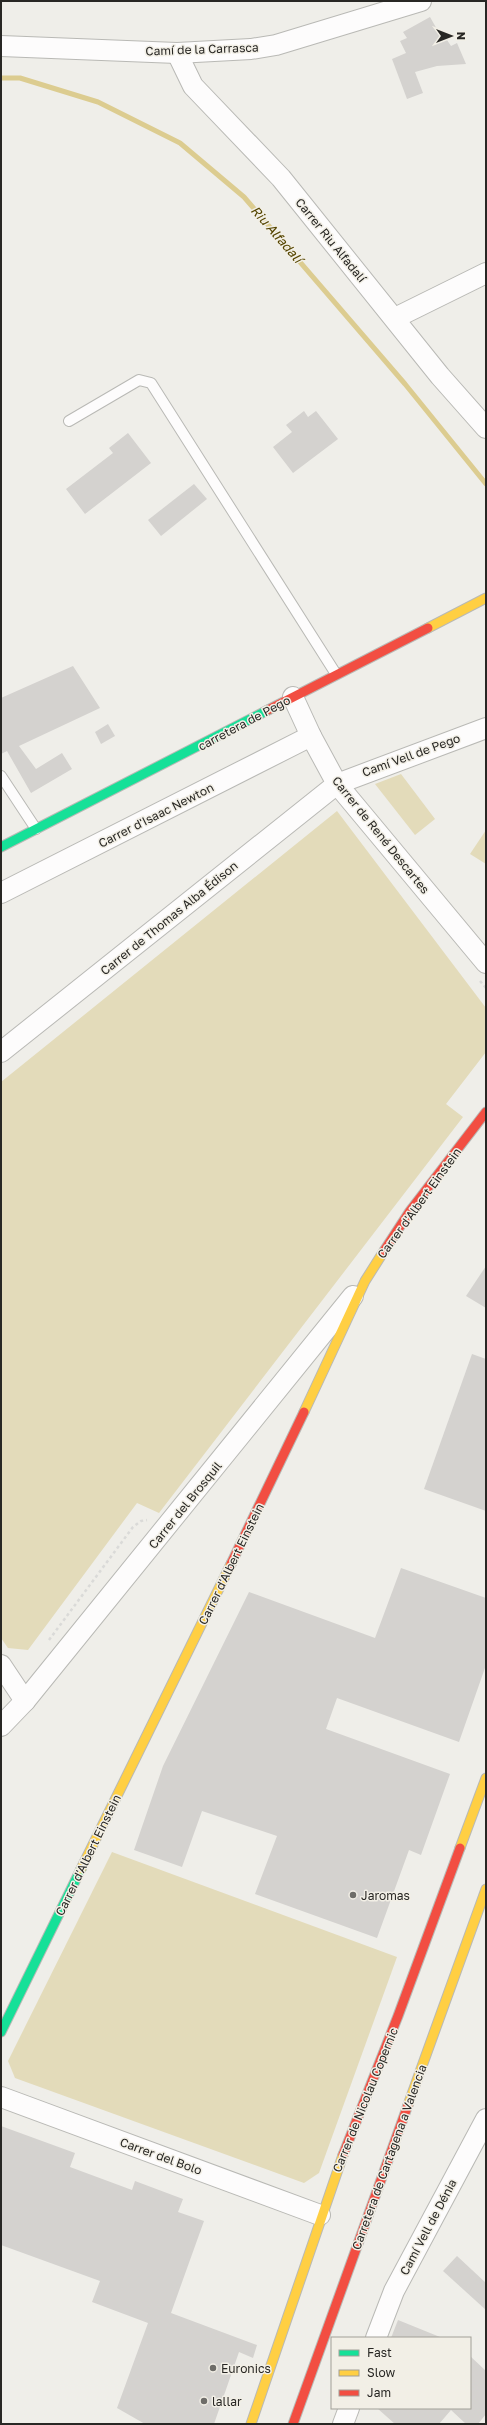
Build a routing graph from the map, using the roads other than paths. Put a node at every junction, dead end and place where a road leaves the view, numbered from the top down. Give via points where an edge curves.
1 (421, 1) edge
2 (1, 46) edge
3 (177, 52) junction
4 (486, 273) edge
5 (395, 318) junction
6 (69, 421) dead end
7 (484, 423) edge
8 (486, 598) edge
9 (336, 674) junction
10 (293, 697) junction
11 (486, 728) edge
12 (311, 736) junction
13 (1, 776) edge
14 (337, 784) junction
15 (36, 829) junction
16 (1, 847) edge
17 (1, 893) edge
18 (486, 963) edge
19 (1, 1052) edge
20 (486, 1112) edge
21 (365, 1281) junction
22 (1, 1665) edge
23 (25, 1702) junction
24 (1, 1726) edge
25 (486, 1778) edge
26 (486, 1889) edge
27 (1, 2032) edge
28 (1, 2097) edge
29 (486, 2119) edge
30 (320, 2215) junction
31 (376, 2337) edge
32 (349, 2409) edge
33 (251, 2424) edge
34 (293, 2424) edge
35 (343, 2424) edge

1 - 3 street, Camí de la Carrasca via 263,48
2 - 3 street, Camí de la Carrasca
3 - 5 street, Carrer Riu Alfadalí via 193,86 281,178
4 - 5 street
5 - 7 street, Carrer Riu Alfadalí via 440,376
6 - 9 lane via 139,380 151,383
8 - 9 street, carretera de Pego
9 - 10 street, carretera de Pego
10 - 12 street, Carrer de René Descartes
10 - 15 street, carretera de Pego
11 - 14 street, Camí Vell de Pego
12 - 14 street, Carrer de René Descartes
12 - 17 street, Carrer d'Isaac Newton
13 - 15 lane
14 - 18 street, Carrer de René Descartes
14 - 19 street, Carrer de Thomas Alba Édison
15 - 16 street, carretera de Pego
20 - 21 street, Carrer d'Albert Einstein via 410,1211
21 - 23 street, Carrer del Brosquil
21 - 27 street, Carrer d'Albert Einstein via 272,1480
22 - 23 street
23 - 24 street, Carrer del Brosquil
25 - 30 street, Carrer de Nicolau Copernic via 398,2016
26 - 34 street, Carretera de Cartagena a Valencia
28 - 30 street, Carrer del Bolo
29 - 31 street, Camí Vell de Dénia via 394,2290
30 - 33 street, Carrer de Nicolau Copernic
32 - 35 street

